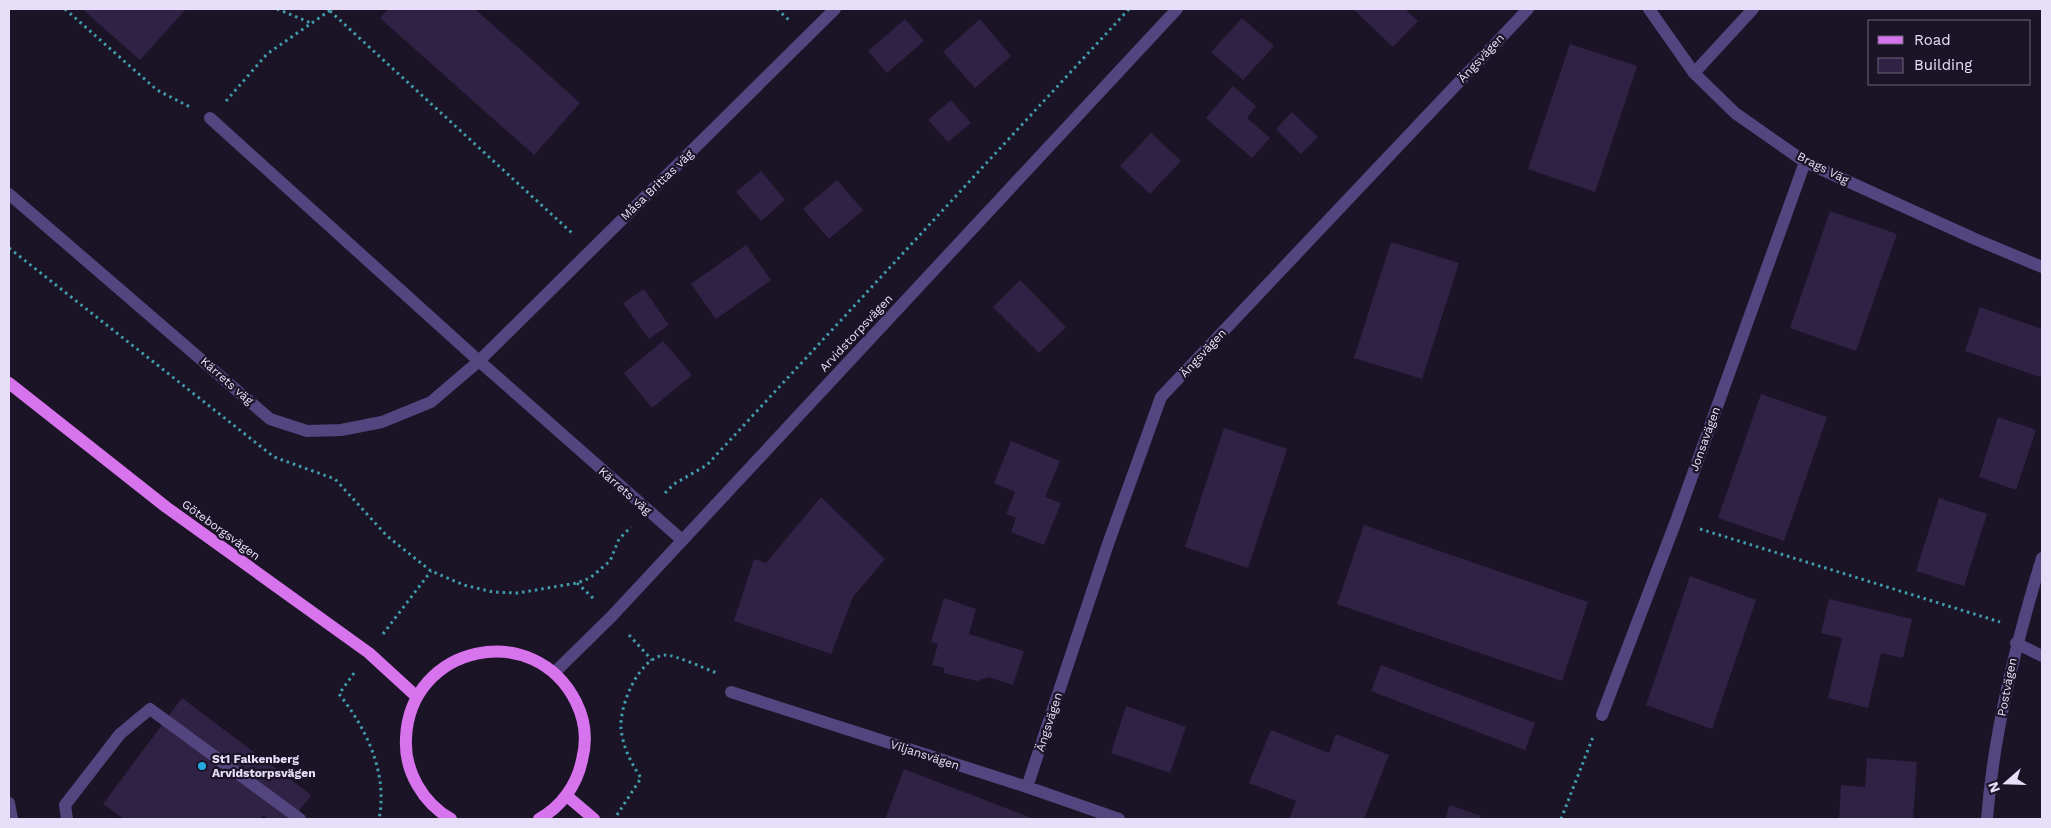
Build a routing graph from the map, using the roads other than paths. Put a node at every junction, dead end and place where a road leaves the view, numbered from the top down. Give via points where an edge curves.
1 (835, 9) edge
2 (1177, 9) edge
3 (1528, 9) edge
4 (1649, 9) edge
5 (1753, 9) edge
6 (1694, 73) junction
7 (210, 118) road end
8 (1806, 162) junction
9 (9, 194) edge
10 (2042, 267) edge
11 (479, 361) junction
12 (9, 383) edge
13 (682, 540) junction
14 (2042, 558) edge
15 (2016, 643) junction
16 (2042, 656) edge
17 (554, 673) junction
18 (731, 692) road end
19 (417, 697) junction
20 (1602, 715) road end
21 (1027, 788) junction
22 (566, 796) junction
23 (9, 803) edge
24 (446, 818) edge
25 (12, 819) edge
26 (67, 819) edge
27 (300, 819) edge
28 (539, 819) edge
29 (594, 819) edge
30 (1119, 819) edge
31 (1987, 819) edge

1 - 11 street, Måsa Brittas väg
2 - 13 street, Arvidstorpsvägen
3 - 21 street, Ängsvägen via 1161,397
4 - 6 street, Brags Väg
5 - 6 street
6 - 8 street, Brags Väg via 1735,113
7 - 11 street, Kärrets väg
8 - 10 street, Brags Väg
8 - 20 street, Jonsavägen
9 - 11 street, Kärrets väg via 270,418 307,431 341,430 382,422 431,402
11 - 13 street, Kärrets väg
12 - 19 main road, Göteborgsvägen via 166,507 369,653
13 - 17 street, Arvidstorpsvägen
14 - 15 street, Postvägen
15 - 16 street
15 - 31 street, Postvägen via 1991,770
17 - 19 main road via 533,660 510,652 473,654 440,670
17 - 22 main road via 573,696 584,724 584,754
18 - 21 street, Viljansvägen
19 - 24 main road via 406,728 408,761 421,792
21 - 30 street, Viljansvägen
22 - 28 main road
22 - 29 main road
23 - 25 street
26 - 27 street via 65,805 120,734 150,709

